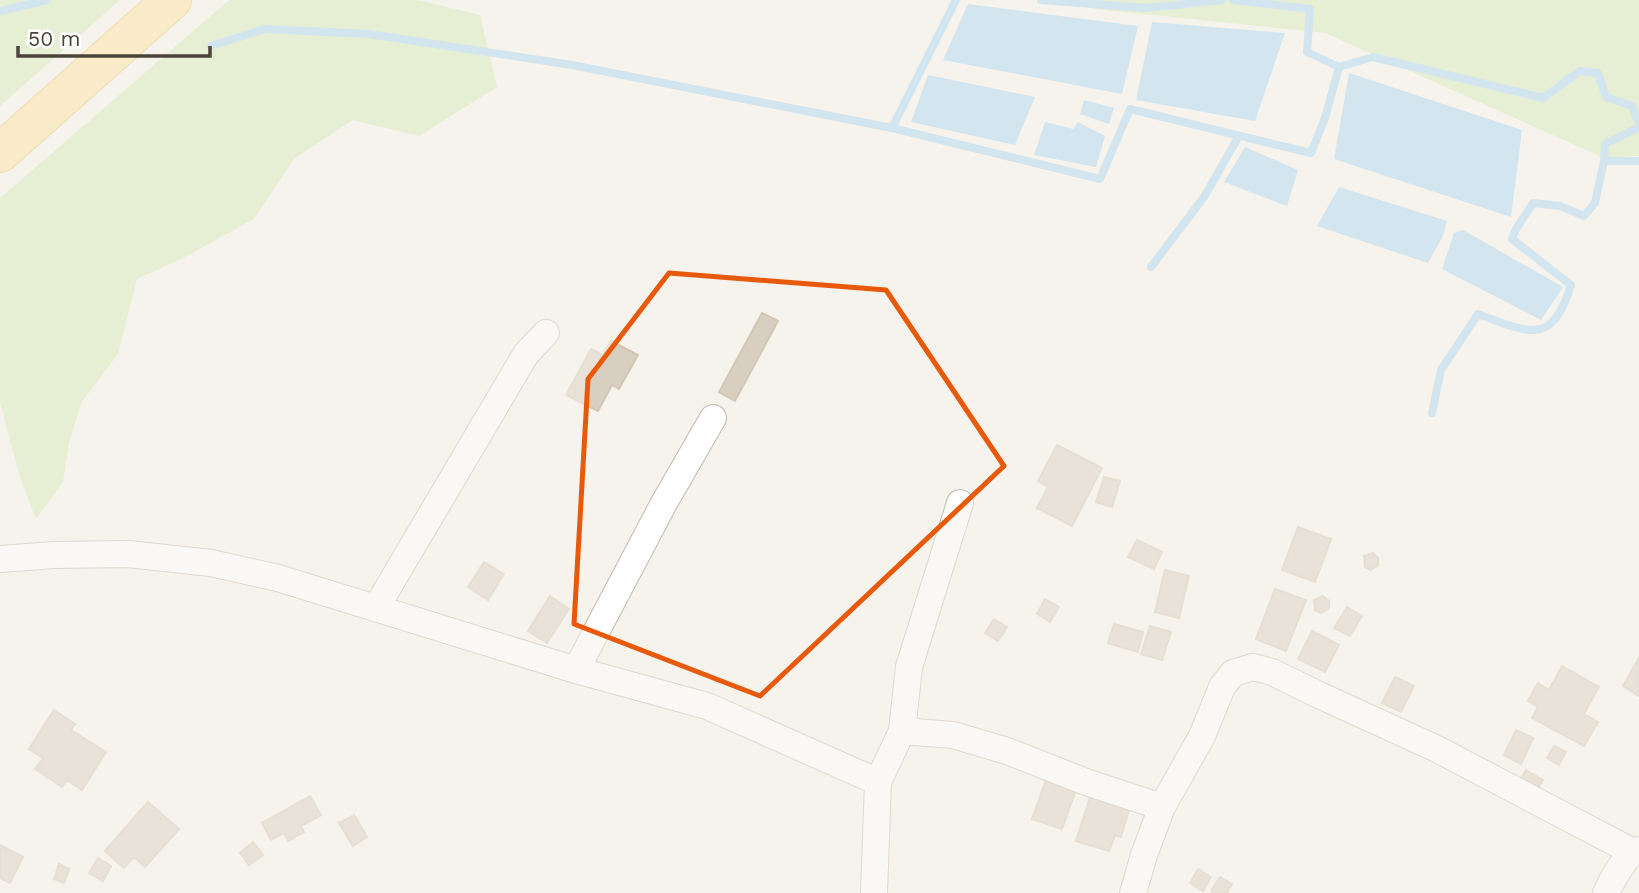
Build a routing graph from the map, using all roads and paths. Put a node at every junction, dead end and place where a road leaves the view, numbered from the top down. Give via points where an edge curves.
1 (172, 0) edge
2 (0, 153) edge
3 (546, 333) dead end
4 (713, 418) dead end
5 (960, 503) dead end
6 (0, 559) edge
7 (376, 608) junction
8 (576, 670) junction
9 (902, 731) junction
10 (878, 782) junction
11 (1162, 807) junction
12 (1636, 851) edge
13 (874, 893) edge
14 (1133, 893) edge
15 (1606, 893) edge

1 - 2 main road
3 - 7 street via 526,354
4 - 8 street
5 - 9 street via 909,667
6 - 7 street via 128,554 211,563
7 - 8 street
8 - 10 street via 707,706
9 - 10 street
9 - 11 street via 953,736 996,748
10 - 13 street
11 - 12 street via 1202,736 1222,687 1233,673 1253,667 1272,671 1437,749
11 - 14 street
12 - 15 street

